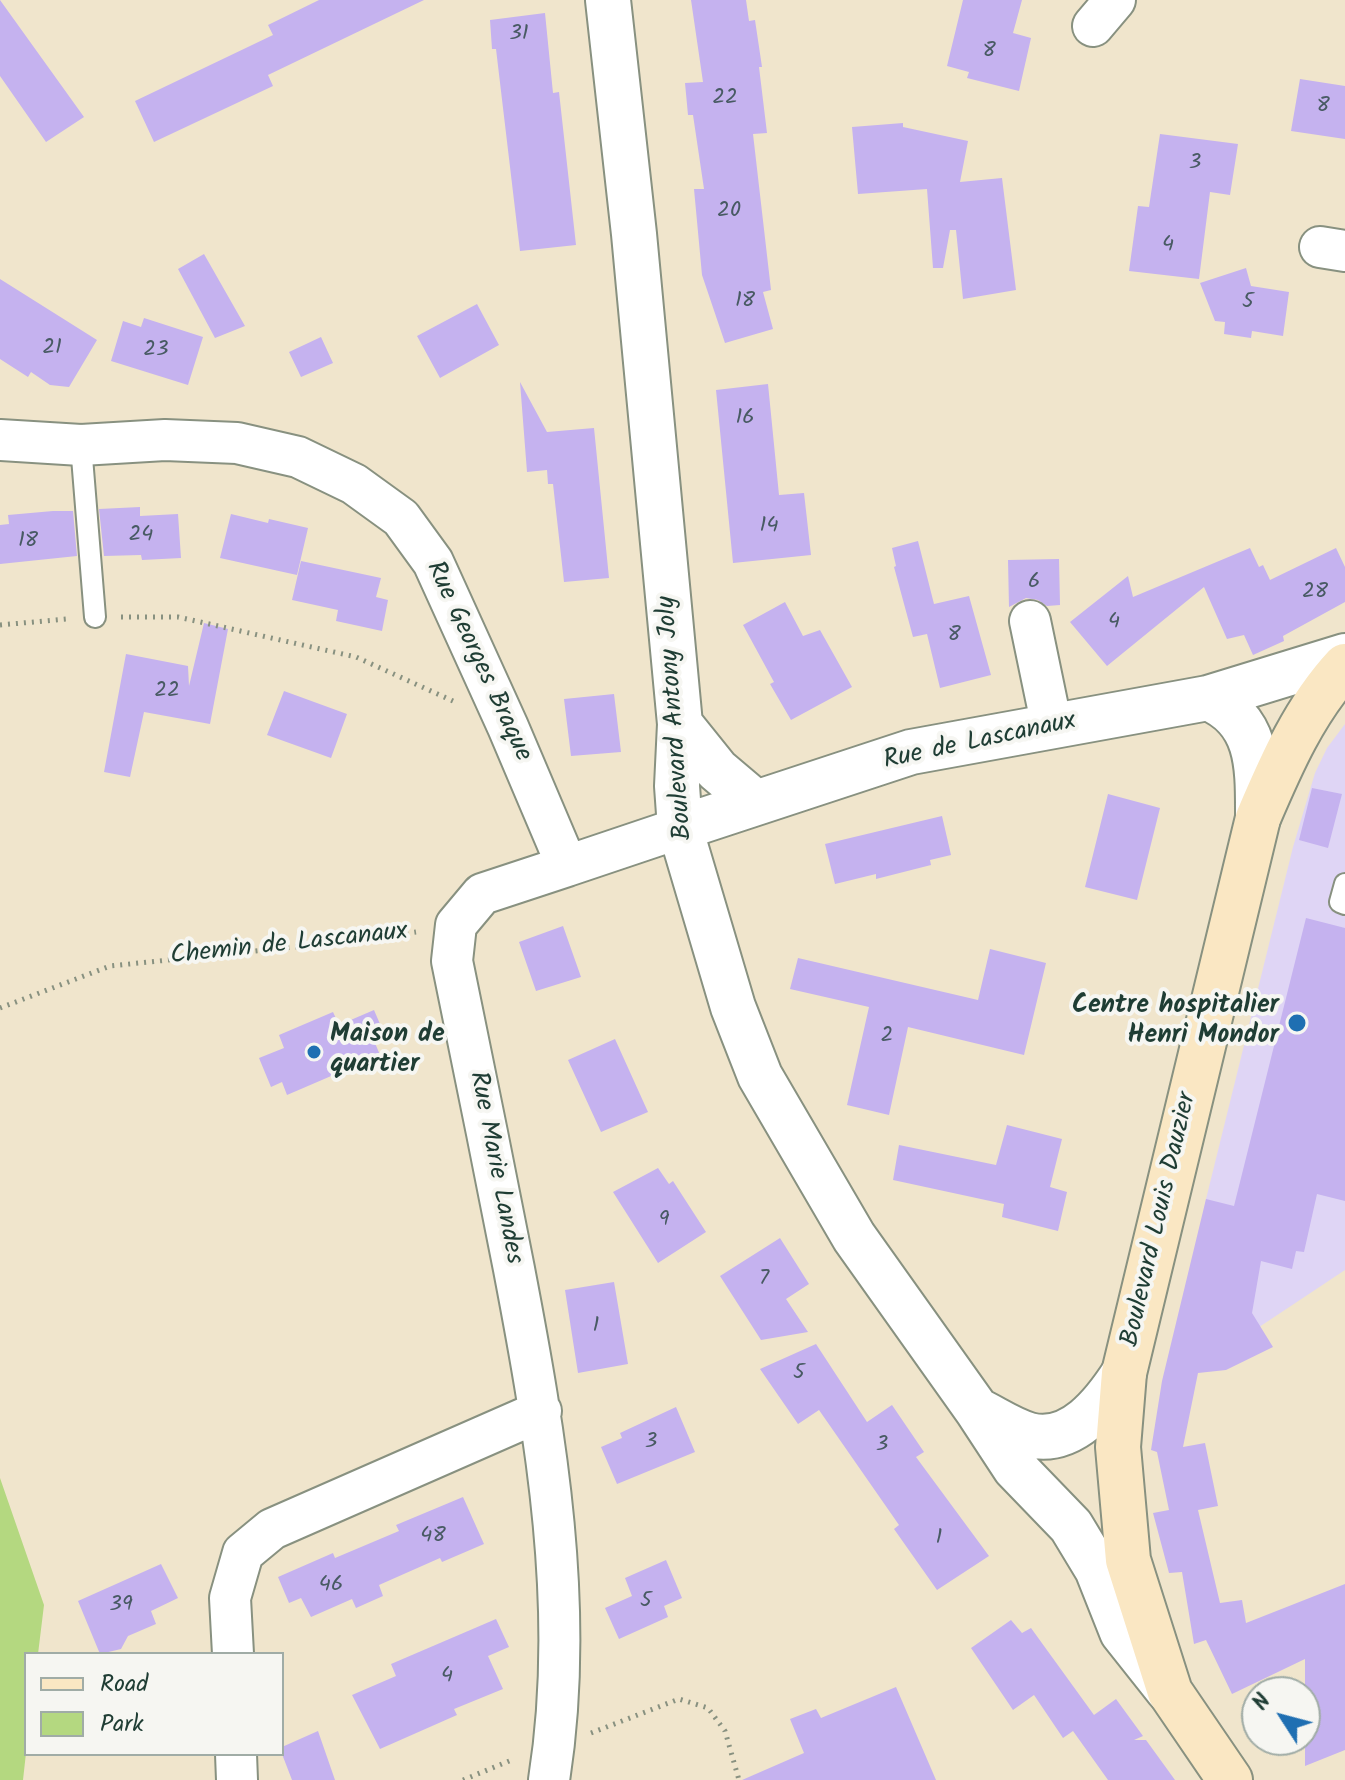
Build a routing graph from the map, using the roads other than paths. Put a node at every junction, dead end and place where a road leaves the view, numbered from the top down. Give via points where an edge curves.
1 (608, 0) edge
2 (0, 439) edge
3 (81, 445) junction
4 (95, 617) road end
5 (1030, 621) dead end
6 (1345, 656) edge
7 (1345, 666) edge
8 (1208, 698) junction
9 (680, 724) junction
10 (1052, 727) junction
11 (744, 807) junction
12 (1258, 818) junction
13 (680, 828) junction
14 (567, 866) junction
15 (1345, 884) edge
16 (1345, 904) edge
17 (702, 906) junction
18 (1124, 1373) junction
19 (977, 1410) junction
20 (541, 1411) junction
21 (233, 1652) edge
22 (1170, 1692) junction
23 (236, 1756) edge
24 (552, 1761) edge
25 (237, 1780) edge
26 (1230, 1780) edge

1 - 9 street, Boulevard Antony Joly
2 - 3 street, Rue Georges Braque
3 - 4 lane
3 - 14 street, Rue Georges Braque via 237,443 298,457 354,484 401,518 433,562
5 - 10 street
6 - 8 street, Rue de Lascanaux
7 - 12 main road, Boulevard Louis Dauzier via 1285,755
8 - 10 street, Rue de Lascanaux
8 - 12 street via 1228,707 1250,735 1258,776
9 - 11 street
9 - 13 street, Boulevard Antony Joly
10 - 11 street, Rue de Lascanaux via 911,752
11 - 13 street, Rue de Lascanaux
11 - 17 street via 711,860
12 - 18 main road, Boulevard Louis Dauzier
13 - 14 street
13 - 17 street, Boulevard Antony Joly
14 - 20 street, Rue Marie Landes via 482,894 456,925 452,961
15 - 16 lane via 1340,902
17 - 19 street, Boulevard Antony Joly via 760,1076 854,1237
18 - 19 street, Boulevard Antony Joly via 1090,1418 1068,1431 1040,1437 1025,1434
18 - 22 main road, Boulevard Louis Dauzier via 1118,1447 1128,1560
19 - 22 street, Boulevard Antony Joly via 1015,1468 1071,1526 1097,1569 1122,1632
20 - 21 street via 272,1529 243,1553 230,1598
20 - 24 street, Rue Marie Landes via 559,1601
22 - 26 main road, Boulevard Louis Dauzier
23 - 25 street

